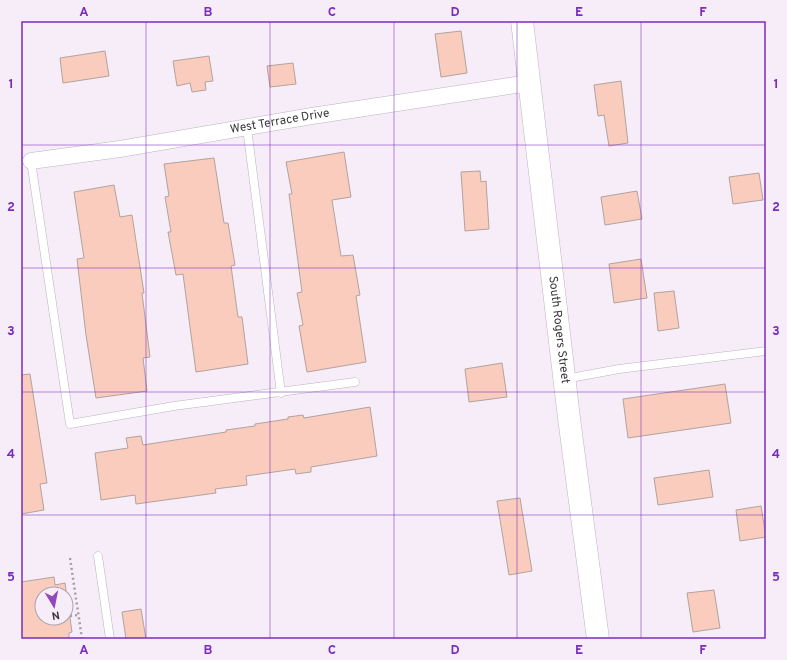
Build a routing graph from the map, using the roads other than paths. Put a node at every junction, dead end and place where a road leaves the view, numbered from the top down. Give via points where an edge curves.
1 (522, 21) edge
2 (529, 83) junction
3 (247, 128) junction
4 (32, 161) joint
5 (766, 351) edge
6 (564, 380) junction
7 (355, 382) dead end
8 (281, 393) junction
9 (98, 556) dead end
10 (110, 639) edge
11 (598, 639) edge

1 - 2 street, South Rogers Street
2 - 3 street, West Terrace Drive
2 - 6 street, South Rogers Street
3 - 4 street, West Terrace Drive
3 - 8 lane
4 - 8 lane via 70,424 174,406
5 - 6 lane via 618,369
6 - 11 street, South Rogers Street
7 - 8 lane
9 - 10 lane

